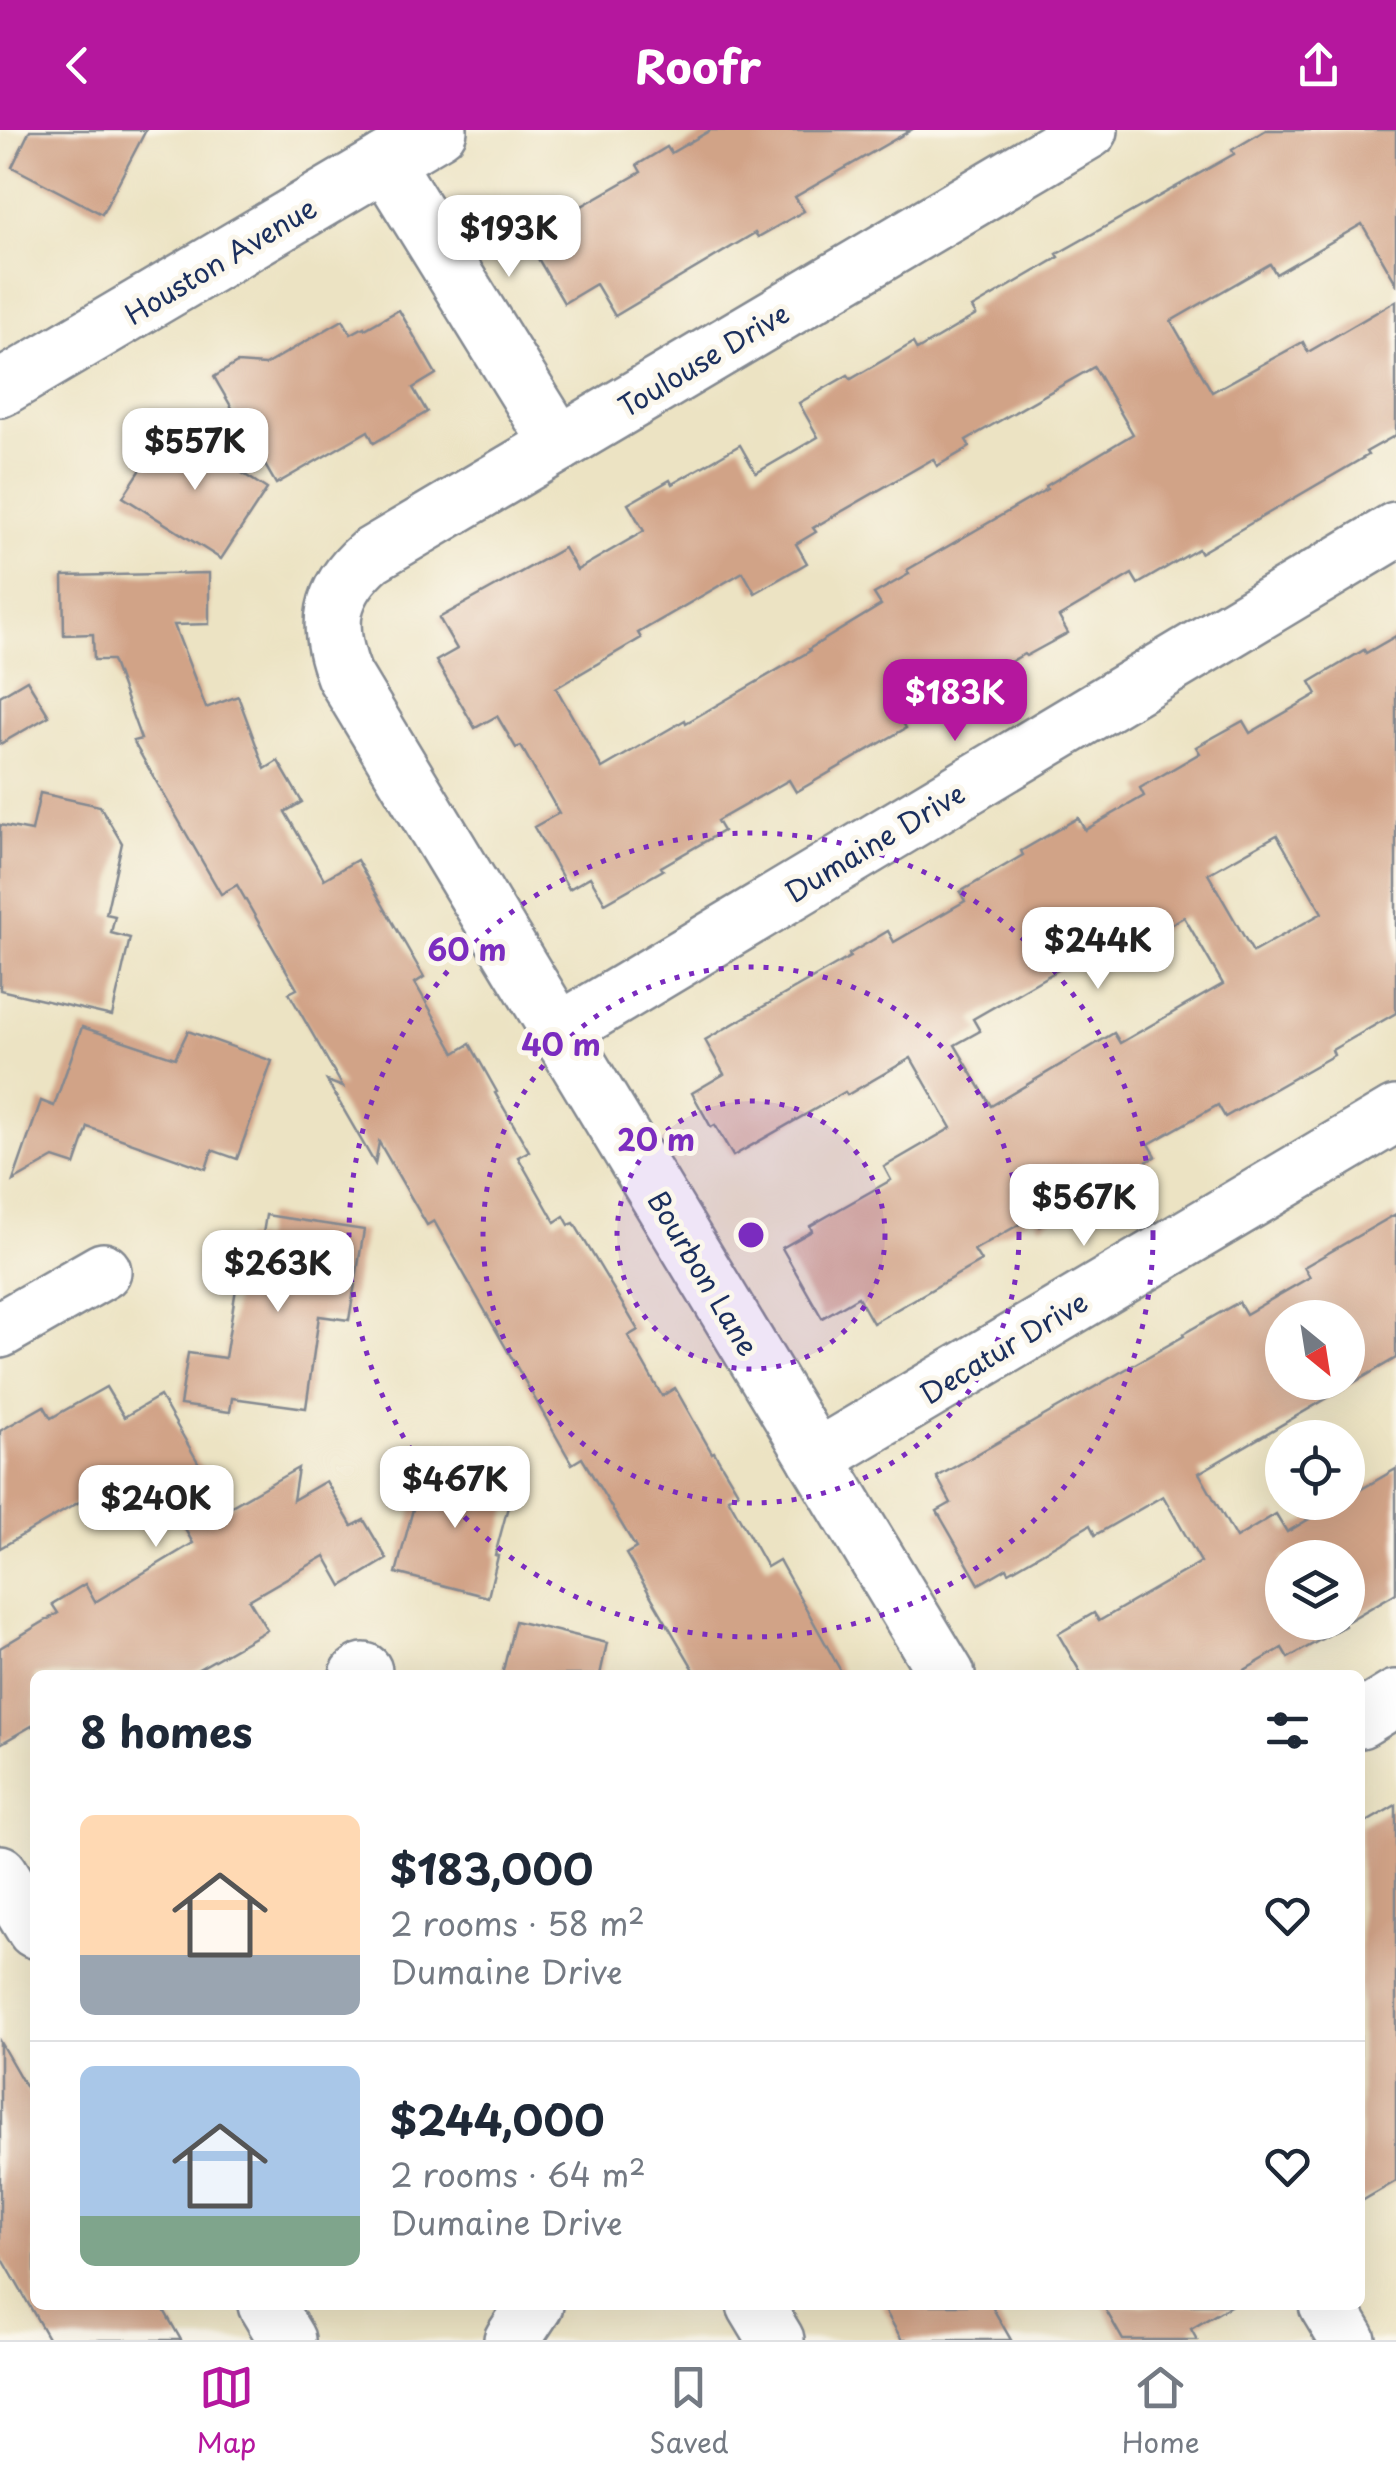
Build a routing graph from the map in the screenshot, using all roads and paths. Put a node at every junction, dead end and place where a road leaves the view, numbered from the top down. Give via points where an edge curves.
1 (439, 130) edge
2 (1090, 130) edge
3 (385, 162) junction
4 (0, 389) edge
5 (560, 444) junction
6 (1396, 530) edge
7 (334, 605) joint
8 (558, 1032) junction
9 (1396, 1114) edge
10 (103, 1271) dead end
11 (0, 1330) edge
12 (816, 1458) junction
13 (944, 1670) edge
14 (1396, 1698) edge
15 (1365, 1717) edge
16 (12, 1869) edge
17 (30, 1917) edge
18 (269, 2310) edge
19 (532, 2310) edge
20 (757, 2310) edge
21 (1330, 2310) edge
22 (287, 2340) edge
23 (512, 2340) edge
24 (776, 2340) edge
25 (1348, 2340) edge

1 - 3 street, Houston Avenue
2 - 5 street, Toulouse Drive
3 - 4 street, Houston Avenue
3 - 5 street
5 - 7 street, Toulouse Drive via 370,556 348,577
6 - 8 street, Dumaine Drive
7 - 8 street, Bourbon Lane via 335,650 344,675
8 - 12 street, Bourbon Lane
9 - 12 street, Decatur Drive
10 - 11 street
12 - 13 street, Bourbon Lane
14 - 15 street
16 - 17 street
18 - 22 street
19 - 23 street
20 - 24 street
21 - 25 street

